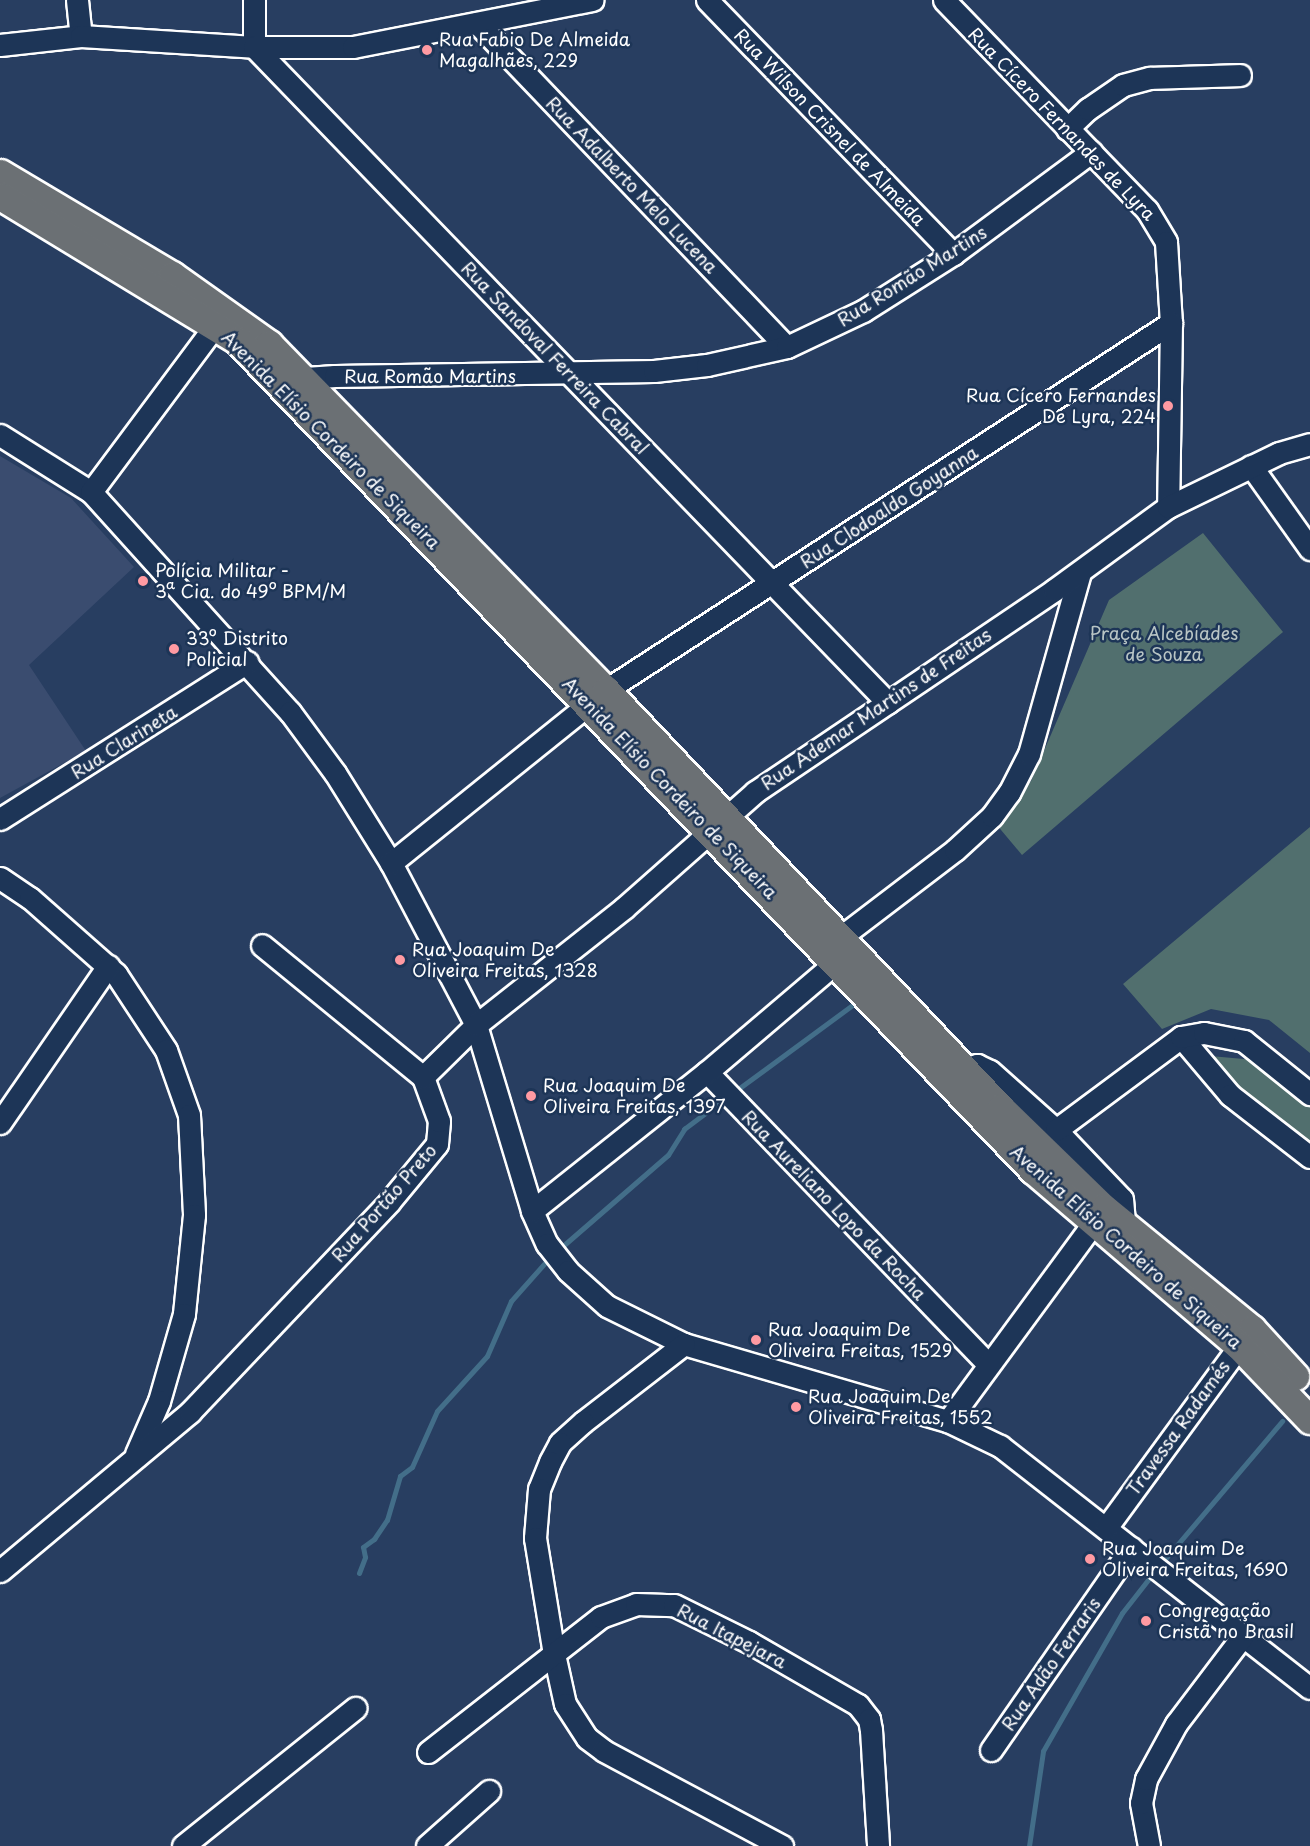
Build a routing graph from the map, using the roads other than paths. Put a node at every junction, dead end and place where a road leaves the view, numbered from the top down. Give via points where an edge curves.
1 (77, 0) edge
2 (254, 0) edge
3 (592, 0) edge
4 (707, 0) edge
5 (944, 0) edge
6 (477, 23) junction
7 (81, 36) junction
8 (0, 45) edge
9 (254, 47) junction
10 (1240, 75) dead end
11 (1067, 129) junction
12 (1091, 152) junction
13 (0, 173) edge
14 (0, 196) edge
15 (953, 254) junction
16 (222, 317) junction
17 (1171, 323) junction
18 (787, 347) junction
19 (571, 375) junction
20 (297, 385) junction
21 (0, 435) edge
22 (1310, 444) edge
23 (1251, 466) junction
24 (91, 492) junction
25 (1168, 507) junction
26 (1310, 549) edge
27 (1080, 572) junction
28 (771, 583) junction
29 (1054, 590) junction
30 (1069, 614) junction
31 (247, 662) junction
32 (597, 696) junction
33 (888, 703) junction
34 (0, 819) edge
35 (718, 822) junction
36 (391, 863) junction
37 (0, 878) edge
38 (262, 945) dead end
39 (838, 950) junction
40 (108, 966) junction
41 (476, 1025) junction
42 (1181, 1037) junction
43 (964, 1069) junction
44 (423, 1077) junction
45 (712, 1077) junction
46 (1310, 1094) edge
47 (0, 1123) edge
48 (1056, 1130) junction
49 (1310, 1157) edge
50 (535, 1218) junction
51 (1107, 1218) junction
52 (1245, 1337) junction
53 (684, 1344) junction
54 (987, 1363) junction
55 (159, 1401) junction
56 (1308, 1408) edge
57 (190, 1412) junction
58 (948, 1421) junction
59 (134, 1457) junction
60 (1106, 1528) junction
61 (1139, 1554) junction
62 (0, 1571) edge
63 (1242, 1637) junction
64 (554, 1654) junction
65 (1310, 1688) edge
66 (355, 1708) dead end
67 (991, 1750) dead end
68 (428, 1752) dead end
69 (489, 1791) dead end
70 (183, 1846) edge
71 (427, 1846) edge
72 (782, 1846) edge
73 (878, 1846) edge
74 (1149, 1846) edge

1 - 7 street
2 - 9 street
3 - 6 street
4 - 15 street, Rua Wilson Crisnel de Almeida
5 - 11 street, Rua Cícero Fernandes de Lyra
6 - 9 street via 353,47
6 - 18 street, Rua Adalberto Melo Lucena
7 - 8 street
7 - 9 street
9 - 19 street, Rua Sandoval Ferreira Cabral
10 - 11 street via 1150,78 1123,85
11 - 12 street, Rua Cícero Fernandes de Lyra
12 - 15 street, Rua Romão Martins
12 - 17 street, Rua Cícero Fernandes de Lyra via 1147,210 1166,242
13 - 16 main road, Avenida Elísio Cordeiro de Siqueira
14 - 16 main road, Avenida Elísio Cordeiro de Siqueira
15 - 18 street, Rua Romão Martins via 863,311
16 - 20 main road, Avenida Elísio Cordeiro de Siqueira
16 - 24 street
17 - 25 street, Rua Cícero Fernandes de Lyra
17 - 28 street, Rua Clodoaldo Goyanna
18 - 19 street, Rua Romão Martins via 706,365
19 - 20 street, Rua Romão Martins via 363,375
19 - 28 street, Rua Sandoval Ferreira Cabral
20 - 32 main road, Avenida Elísio Cordeiro de Siqueira
21 - 24 street
22 - 23 street, Rua Ademar Martins de Freitas
23 - 25 street, Rua Ademar Martins de Freitas
23 - 26 street
24 - 31 street
25 - 27 street, Rua Ademar Martins de Freitas
27 - 29 street, Rua Ademar Martins de Freitas
27 - 30 street
28 - 32 street, Rua Clodoaldo Goyanna
28 - 33 street, Rua Sandoval Ferreira Cabral
29 - 30 street
29 - 33 street, Rua Ademar Martins de Freitas
30 - 39 street via 1029,754 1009,793 992,816 955,850
31 - 34 street, Rua Clarineta
31 - 36 street via 312,741
32 - 35 main road, Avenida Elísio Cordeiro de Siqueira
32 - 36 street, Rua Clodoaldo Goyanna
33 - 35 street, Rua Ademar Martins de Freitas
35 - 39 main road, Avenida Elísio Cordeiro de Siqueira
35 - 41 street, Rua Ademar Martins de Freitas via 624,908
36 - 41 street
37 - 40 street via 30,898
38 - 44 street
39 - 43 main road, Avenida Elísio Cordeiro de Siqueira
39 - 45 street
39 - 51 main road, Avenida Elísio Cordeiro de Siqueira via 1033,1170
40 - 47 street
40 - 55 street via 135,998 166,1050 189,1116 195,1170 189,1270 184,1314
41 - 44 street, Rua Ademar Martins de Freitas
41 - 50 street
42 - 46 street via 1204,1033 1244,1041
42 - 48 street
42 - 49 street via 1230,1095
43 - 48 street via 977,1065 990,1071
43 - 51 main road, Avenida Elísio Cordeiro de Siqueira
44 - 57 street, Rua Portão Preto via 439,1121 437,1144 389,1202
45 - 50 street
45 - 54 street, Rua Aureliano Lopo da Rocha
48 - 51 street via 1122,1199
50 - 53 street via 568,1271 607,1306
51 - 52 main road, Avenida Elísio Cordeiro de Siqueira
51 - 54 street
52 - 56 main road, Avenida Elísio Cordeiro de Siqueira
52 - 60 street, Travessa Radamés
53 - 58 street
53 - 64 street via 583,1422 560,1443 550,1462 539,1489 535,1538
54 - 58 street
55 - 57 street via 177,1412
55 - 59 street
57 - 59 street, Rua Portão Preto
58 - 60 street via 1000,1446
59 - 62 street, Rua Portão Preto
60 - 61 street
61 - 63 street
61 - 67 street, Rua Adão Ferraris
63 - 65 street
63 - 74 street via 1176,1724 1146,1779 1141,1803
64 - 68 street, Rua Itapejara
64 - 72 street via 565,1704 588,1738 615,1757
64 - 73 street, Rua Itapejara via 602,1617 636,1604 656,1603 694,1614 841,1693 869,1719
66 - 70 street
69 - 71 street

